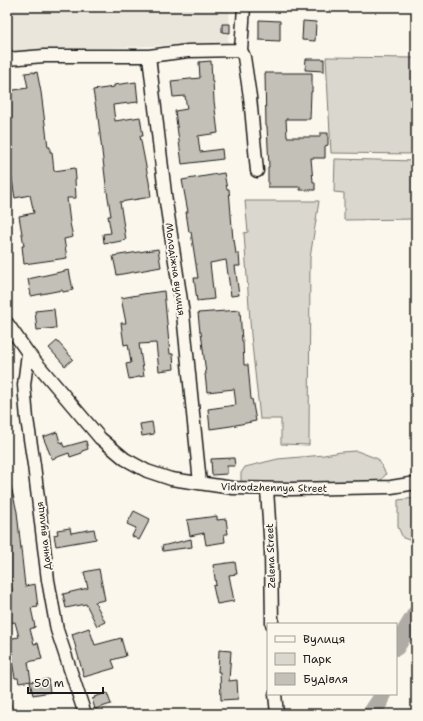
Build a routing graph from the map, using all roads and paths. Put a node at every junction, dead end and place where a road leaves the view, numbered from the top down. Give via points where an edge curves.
1 (244, 7) edge
2 (241, 50) junction
3 (149, 56) junction
4 (7, 59) edge
5 (257, 171) dead end
6 (7, 323) edge
7 (28, 353) junction
8 (200, 483) junction
9 (416, 483) edge
10 (267, 489) junction
11 (272, 623) edge
12 (275, 695) edge
13 (85, 714) edge
14 (277, 714) edge

1 - 2 street
2 - 3 street via 188,51
2 - 5 street via 250,97
3 - 4 street via 44,56
3 - 8 street, Молодіжна вулиця via 166,202 184,314
6 - 7 street, Vidrodzhennya Street
7 - 8 street, Vidrodzhennya Street via 100,438 125,459 147,471 171,479
7 - 13 street, Дачна вулиця via 25,399 48,580 56,630
8 - 10 street, Vidrodzhennya Street via 233,488
9 - 10 street, Vidrodzhennya Street via 392,487
10 - 11 street, Zelena Street
12 - 14 street

